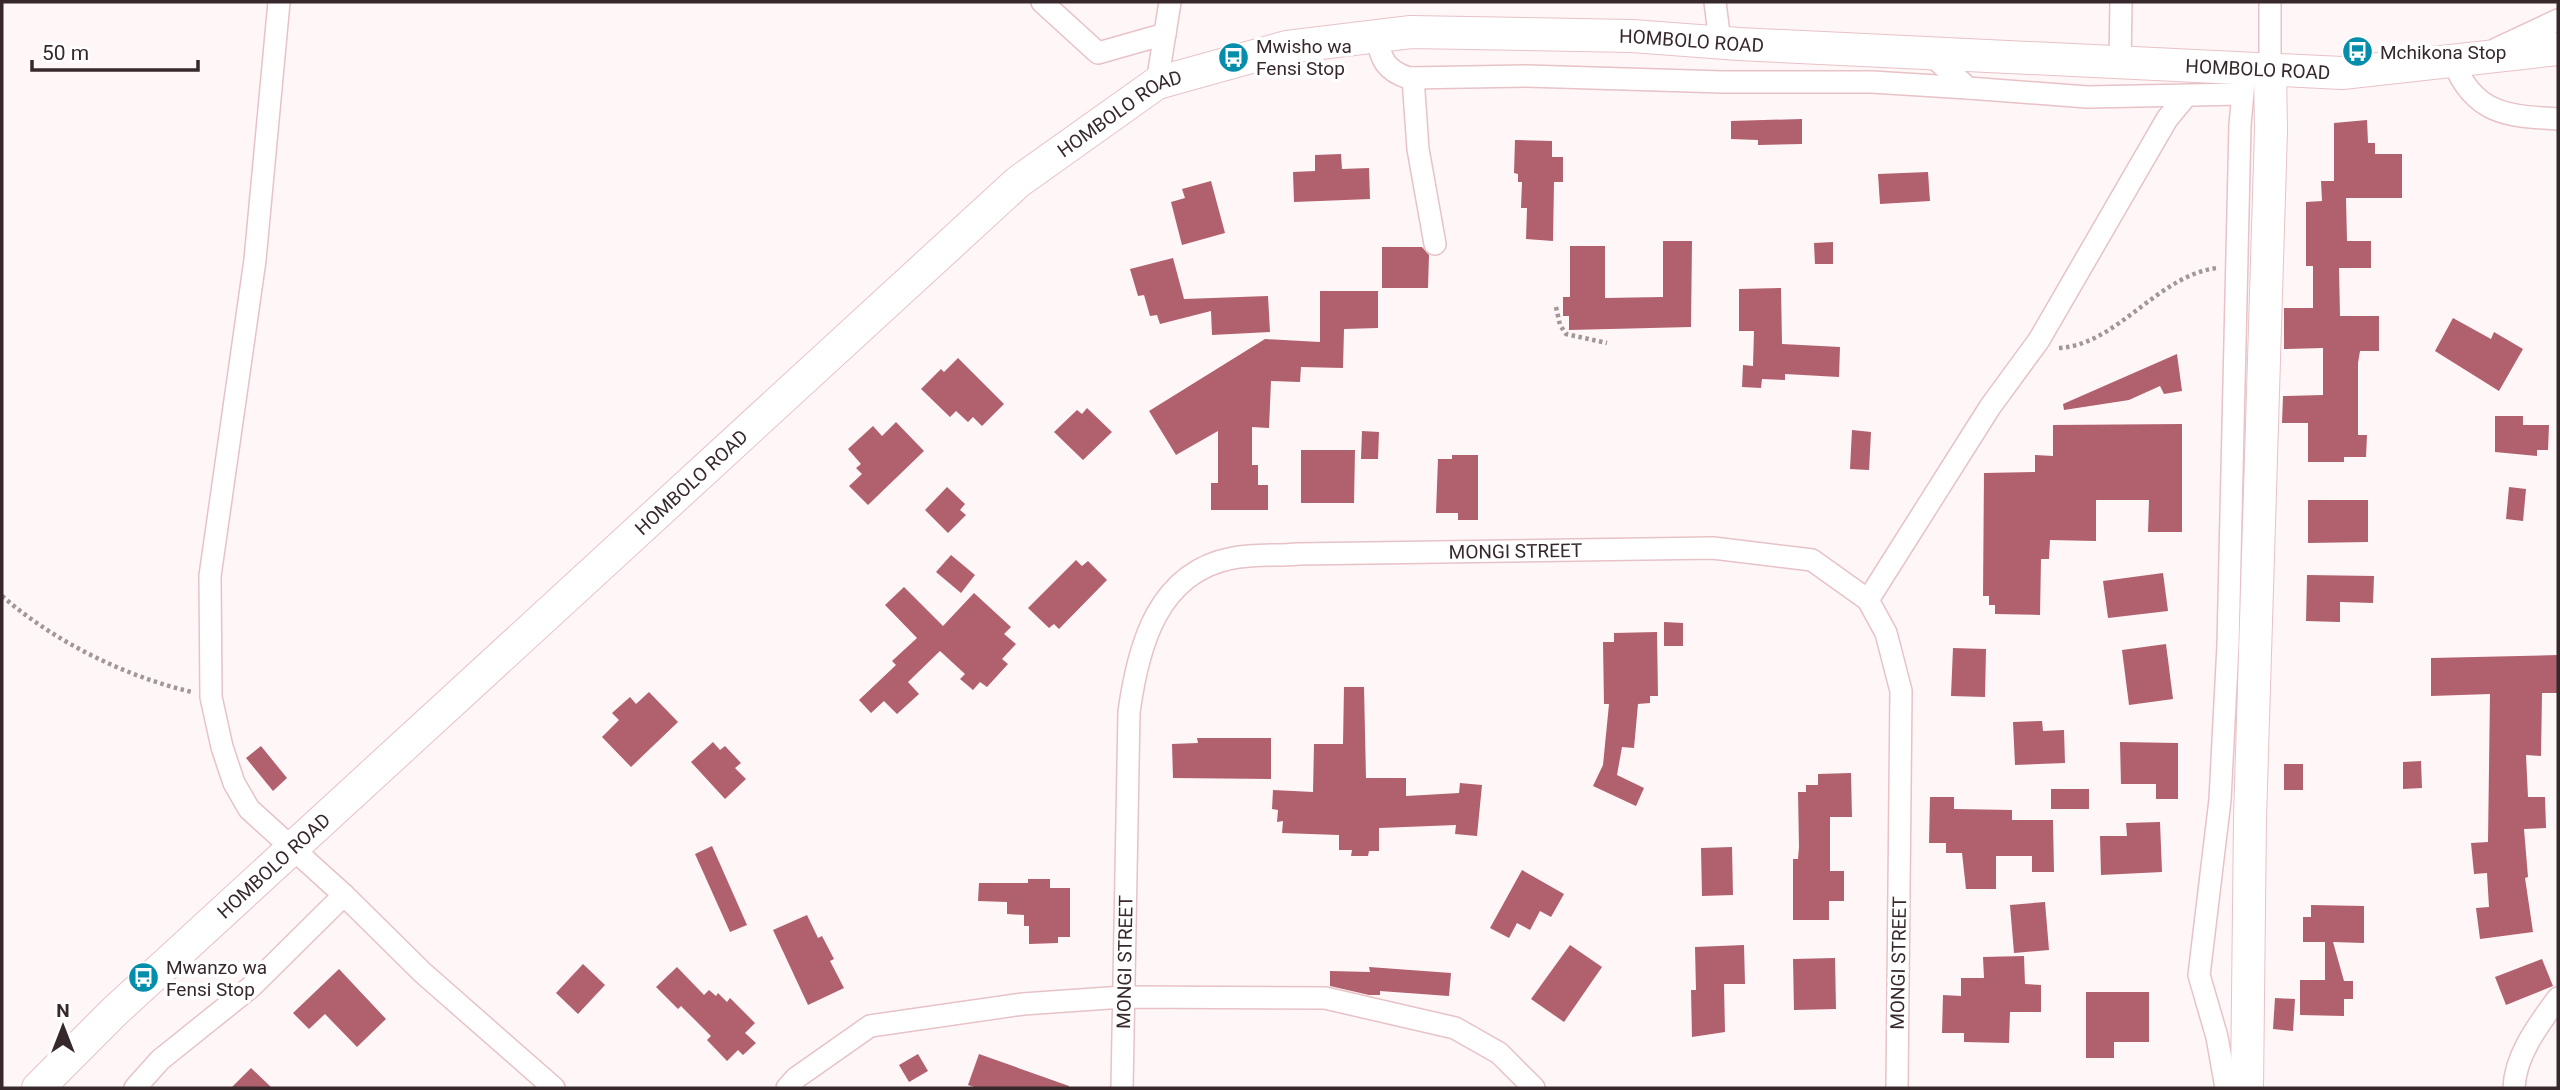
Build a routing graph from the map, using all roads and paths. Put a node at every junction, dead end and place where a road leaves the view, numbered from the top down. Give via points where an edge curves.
1 (278, 2) edge
2 (1042, 2) edge
3 (1170, 2) edge
4 (1715, 2) edge
5 (2121, 2) edge
6 (2270, 2) edge
7 (2558, 20) edge
8 (1165, 34) junction
9 (1377, 36) junction
10 (1720, 42) junction
11 (2558, 49) edge
12 (1930, 54) junction
13 (2464, 60) junction
14 (2120, 63) junction
15 (1413, 78) junction
16 (2252, 78) junction
17 (1157, 83) junction
18 (1968, 88) junction
19 (2186, 96) junction
20 (2558, 119) edge
21 (1435, 244) dead end
22 (2238, 268) junction
23 (1556, 307) dead end
24 (2039, 340) junction
25 (1607, 343) dead end
26 (2, 596) edge
27 (1868, 600) junction
28 (211, 697) junction
29 (293, 850) junction
30 (344, 895) junction
31 (1123, 998) junction
32 (2558, 998) edge
33 (38, 1088) edge
34 (135, 1088) edge
35 (554, 1088) edge
36 (787, 1088) edge
37 (1122, 1088) edge
38 (1534, 1088) edge
39 (1896, 1088) edge
40 (2226, 1088) edge
41 (2247, 1088) edge
42 (2514, 1088) edge

1 - 28 street via 255,260 210,576
2 - 8 street via 1098,53
3 - 8 street
4 - 10 street
5 - 14 street
6 - 16 street
7 - 13 street
8 - 17 street
9 - 10 street, HOMBOLO ROAD via 1539,33
9 - 15 street via 1386,67
9 - 17 street, HOMBOLO ROAD via 1287,47
10 - 12 street, HOMBOLO ROAD
11 - 13 street, HOMBOLO ROAD
12 - 14 street, HOMBOLO ROAD
12 - 18 street
13 - 16 street, HOMBOLO ROAD
13 - 20 street via 2464,82 2486,106 2516,118
14 - 16 street, HOMBOLO ROAD
15 - 18 street via 1872,82
15 - 21 street via 1418,149
16 - 19 street
16 - 22 street
16 - 41 street via 2271,130 2250,818
17 - 29 street, HOMBOLO ROAD via 1018,182
18 - 19 street via 2087,97
19 - 24 street via 2167,119
22 - 24 path via 2212,268 2190,275 2083,344 2051,347
22 - 40 street via 2221,787 2199,975
23 - 25 path via 1566,334
24 - 27 street via 1990,407
26 - 28 path via 42,629 150,682
27 - 31 street, MONGI STREET via 1812,560 1713,548 1258,556 1231,558 1188,576 1161,604 1136,661 1129,712
27 - 39 street, MONGI STREET via 1886,634 1901,691
28 - 29 street via 234,783 249,809
29 - 30 street
29 - 33 street, HOMBOLO ROAD via 115,1011
30 - 34 street via 251,987 160,1060
30 - 35 street via 423,973
31 - 36 street via 1023,1004 870,1026
31 - 37 street, MONGI STREET
31 - 38 street via 1325,998 1454,1028 1499,1053
32 - 42 street via 2531,1038

